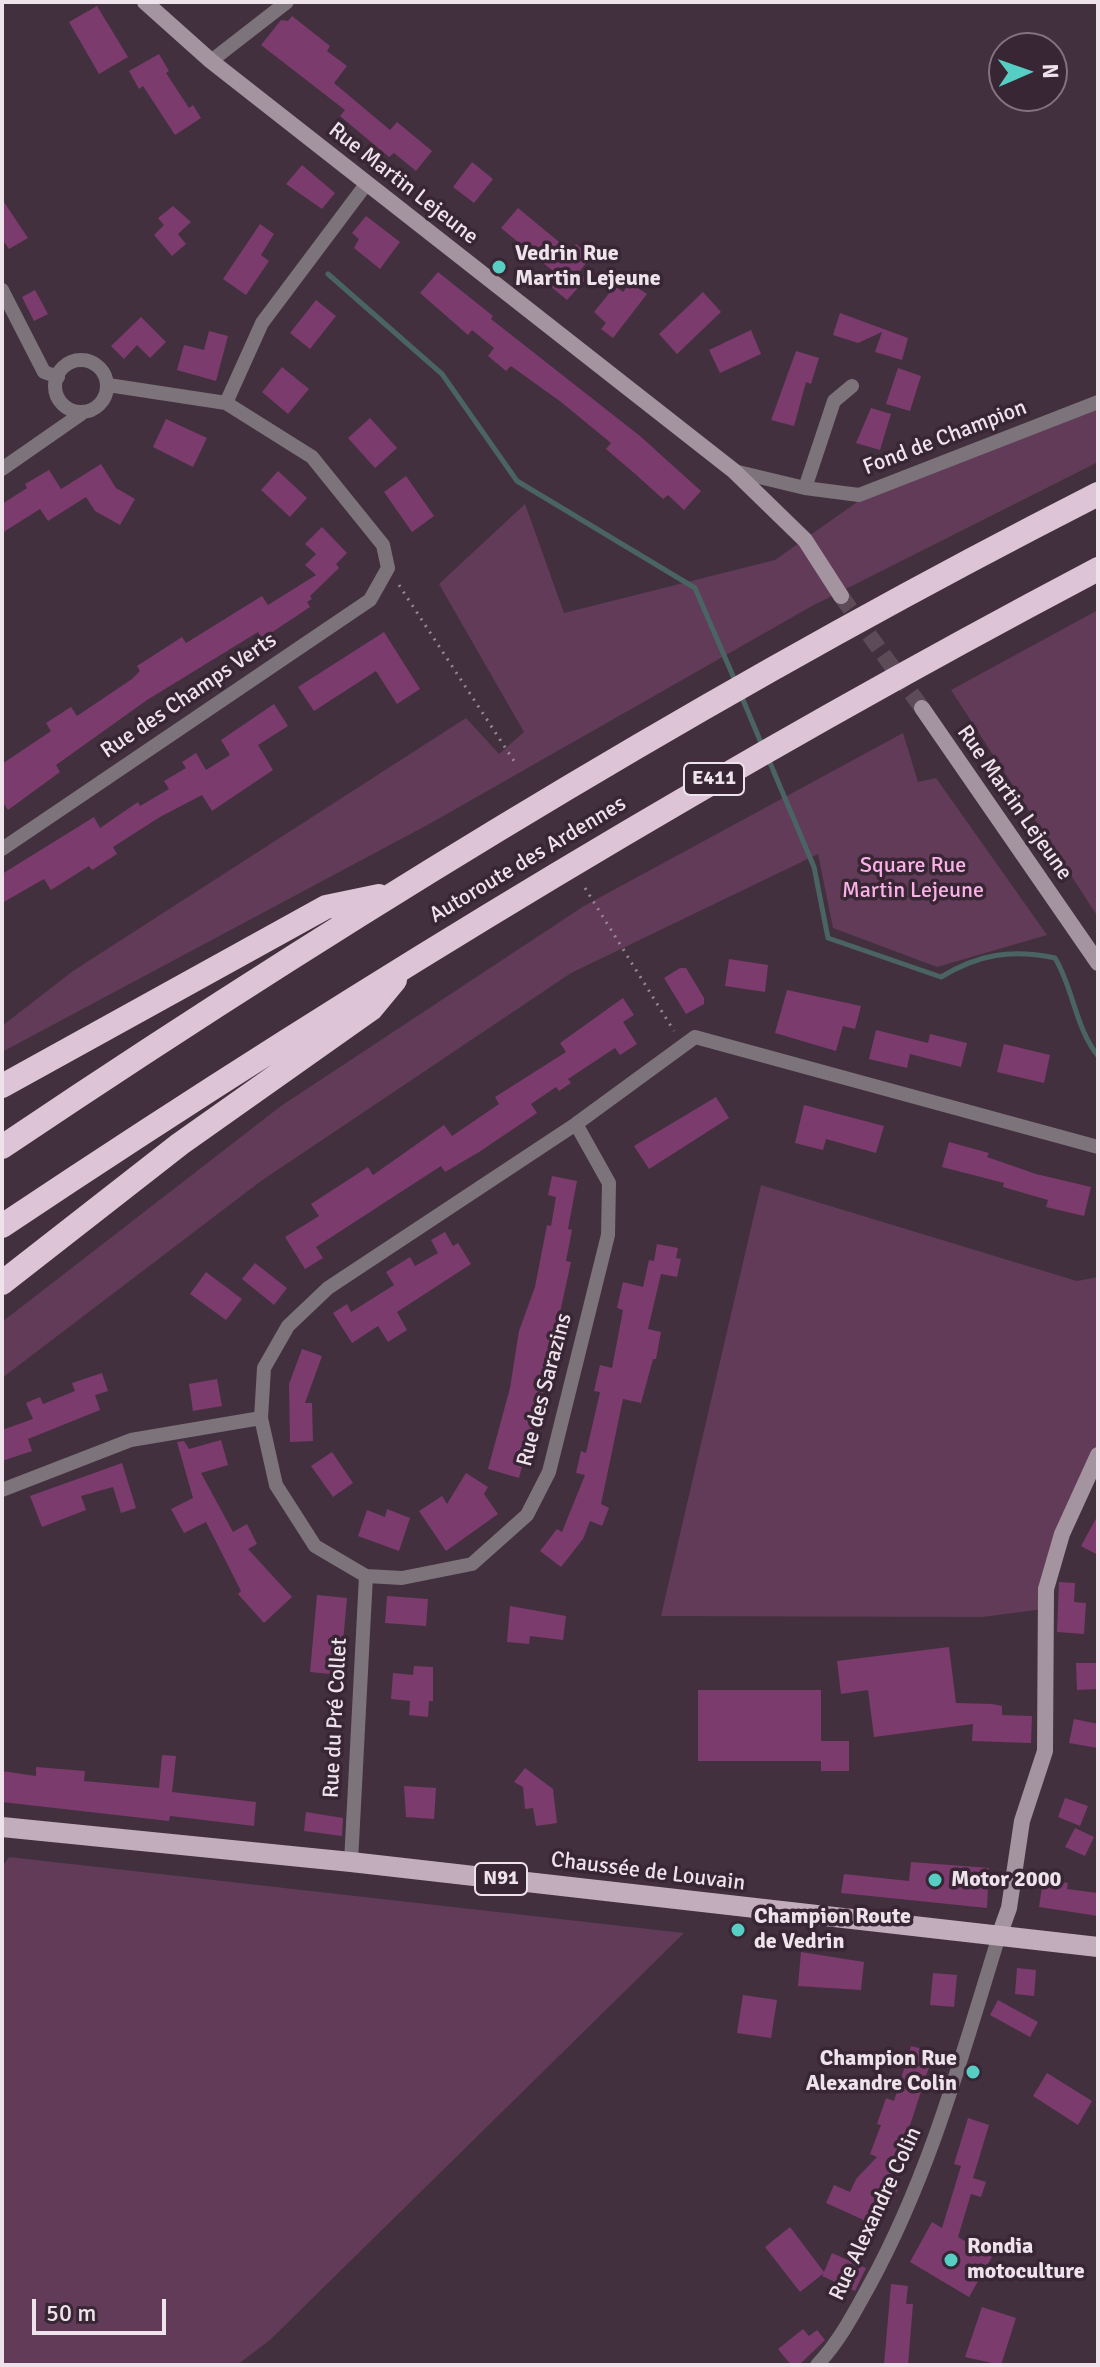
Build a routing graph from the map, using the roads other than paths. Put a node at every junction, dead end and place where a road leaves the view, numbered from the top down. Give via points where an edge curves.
1 (145, 2) edge
2 (287, 2) edge
3 (211, 61) junction
4 (367, 183) junction
5 (2, 290) edge
6 (58, 377) junction
7 (108, 385) junction
8 (852, 386) dead end
9 (1098, 402) edge
10 (226, 403) junction
11 (81, 414) junction
12 (2, 469) edge
13 (734, 471) junction
14 (805, 488) junction
15 (1098, 494) edge
16 (1098, 569) edge
17 (841, 596) tunnel mouth
18 (922, 708) tunnel mouth
19 (2, 849) edge
20 (393, 893) junction
21 (413, 960) junction
22 (1098, 963) edge
23 (2, 1086) edge
24 (576, 1124) junction
25 (2, 1147) edge
26 (1098, 1147) edge
27 (2, 1226) edge
28 (2, 1283) edge
29 (261, 1418) junction
30 (1098, 1455) edge
31 (2, 1490) edge
32 (366, 1576) junction
33 (2, 1827) edge
34 (351, 1862) junction
35 (999, 1936) junction
36 (1098, 1947) edge
37 (817, 2365) edge

1 - 3 street, Rue Martin Lejeune
2 - 3 street
3 - 4 street, Rue Martin Lejeune
4 - 10 street via 262,323
4 - 13 street, Rue Martin Lejeune
5 - 6 street via 44,372
6 - 7 street via 62,367 80,359 100,366
6 - 11 street via 53,387 62,407
7 - 10 street
7 - 11 street via 101,405
8 - 14 street via 834,401
9 - 14 street, Fond de Champion via 859,495
10 - 19 street, Rue des Champs Verts via 312,457 383,545 388,568 370,600
11 - 12 street
13 - 14 street, Fond de Champion
13 - 17 street, Rue Martin Lejeune via 805,540
15 - 20 highway, Autoroute des Ardennes via 789,661
16 - 21 highway, Autoroute des Ardennes / E411 via 800,729
18 - 22 street, Rue Martin Lejeune
20 - 23 highway via 326,907
20 - 25 highway, Autoroute des Ardennes
21 - 27 highway, Autoroute des Ardennes / E411
21 - 28 highway via 371,1009 180,1144
24 - 26 street, Rue des Sarazins via 695,1037
24 - 29 street, Rue des Sarazins via 328,1288 288,1326 264,1368
24 - 32 street, Rue des Sarazins via 609,1183 608,1235 549,1472 527,1515 472,1564 402,1578
29 - 31 street via 131,1440
29 - 32 street, Rue des Sarazins via 276,1485 315,1546
30 - 35 street via 1062,1534 1046,1589 1045,1751 1022,1821 1009,1908
32 - 34 street, Rue du Pré Collet
33 - 34 main road, Chaussée de Louvain / N91
34 - 35 main road, Chaussée de Louvain / N91
35 - 36 main road, Chaussée de Louvain / N91
35 - 37 street, Rue Alexandre Colin via 934,2148 880,2266 837,2344

